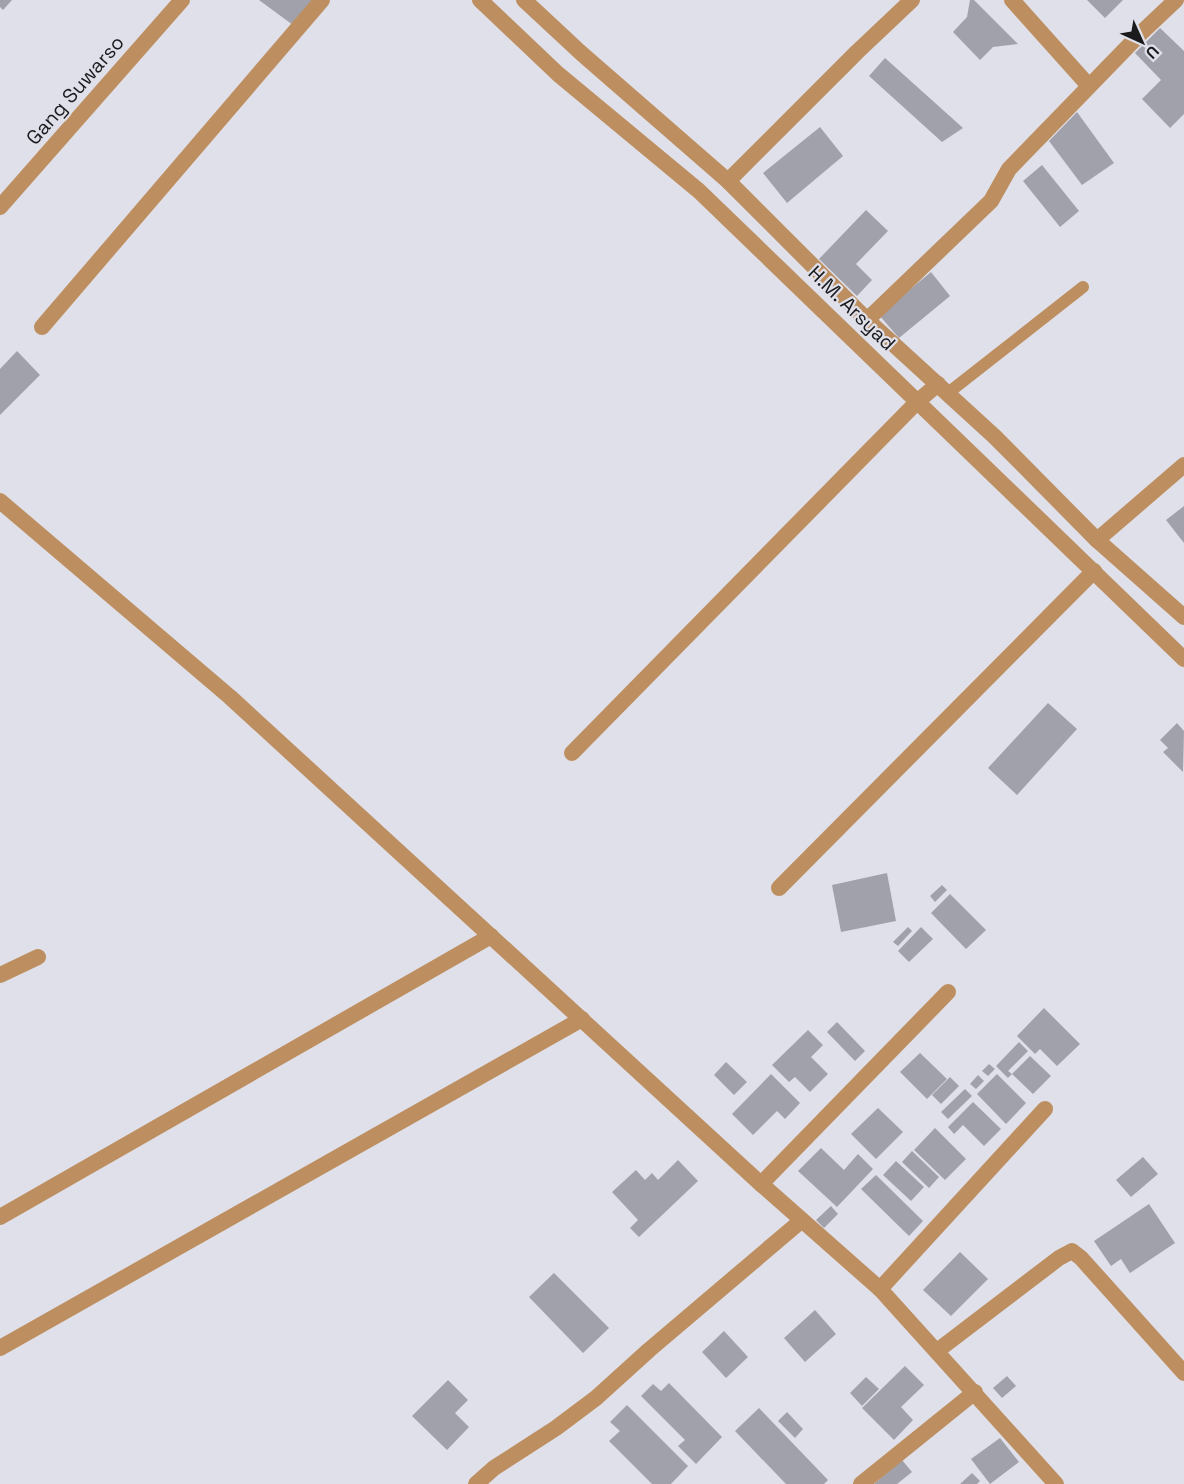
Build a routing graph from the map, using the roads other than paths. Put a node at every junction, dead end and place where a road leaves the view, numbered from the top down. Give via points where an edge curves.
1 (182, 0) edge
2 (321, 0) edge
3 (480, 0) edge
4 (524, 0) edge
5 (912, 0) edge
6 (1012, 0) edge
7 (1176, 0) edge
8 (1089, 86) junction
9 (728, 181) junction
10 (0, 207) edge
11 (1083, 287) dead end
12 (867, 320) junction
13 (42, 327) dead end
14 (943, 388) junction
15 (917, 402) junction
16 (1184, 465) edge
17 (0, 501) edge
18 (1097, 540) junction
19 (1094, 571) junction
20 (1184, 617) edge
21 (1184, 659) edge
22 (572, 753) dead end
23 (779, 888) dead end
24 (491, 936) junction
25 (38, 957) dead end
26 (0, 975) edge
27 (948, 992) dead end
28 (582, 1020) junction
29 (1045, 1109) dead end
30 (761, 1184) junction
31 (0, 1217) edge
32 (801, 1221) junction
33 (880, 1289) junction
34 (0, 1348) edge
35 (937, 1350) junction
36 (1184, 1372) edge
37 (975, 1392) junction
38 (476, 1484) edge
39 (861, 1484) edge
40 (1056, 1484) edge

1 - 10 street, Gang Suwarso
2 - 13 street
3 - 15 street, H.M. Arsyad via 558,74 699,191
4 - 9 street, H.M. Arsyad
5 - 9 street
6 - 8 street
7 - 8 street
8 - 12 street via 1009,169 991,201
9 - 12 street, H.M. Arsyad
11 - 14 lane
12 - 14 street, H.M. Arsyad
14 - 15 street
14 - 18 street, H.M. Arsyad
15 - 19 street, H.M. Arsyad
15 - 22 street
16 - 18 street
17 - 24 street via 230,697
18 - 20 street, H.M. Arsyad
19 - 21 street, H.M. Arsyad
19 - 23 street
24 - 28 street
24 - 31 street
25 - 26 street
27 - 30 street
28 - 30 street
28 - 34 street
29 - 33 street
30 - 32 street
32 - 33 street
32 - 38 street via 596,1398
33 - 35 street
35 - 36 street via 1072,1251
35 - 37 street
37 - 39 street
37 - 40 street

